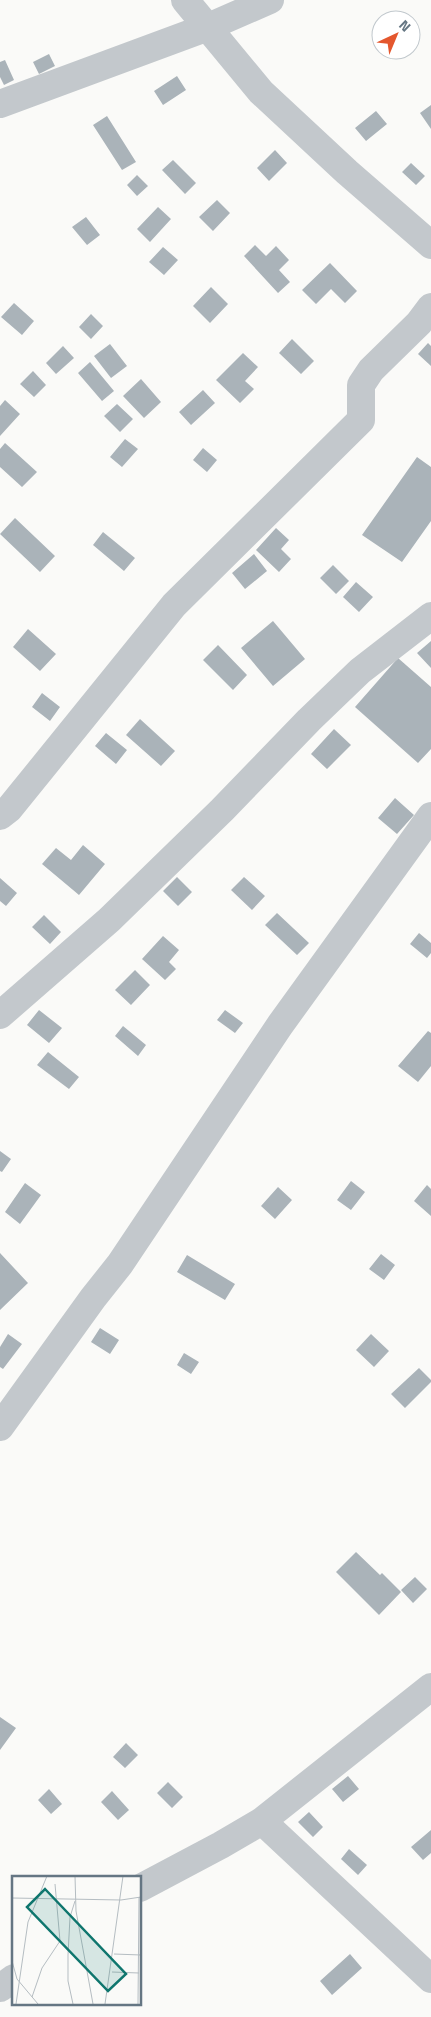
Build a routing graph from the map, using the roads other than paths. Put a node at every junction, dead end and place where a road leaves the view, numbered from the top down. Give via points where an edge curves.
1 (185, 0) edge
2 (270, 0) edge
3 (208, 27) junction
4 (0, 104) edge
5 (431, 245) edge
6 (431, 307) edge
7 (431, 616) edge
8 (0, 816) edge
9 (431, 816) edge
10 (0, 1015) edge
11 (0, 1427) edge
12 (431, 1687) edge
13 (262, 1821) junction
14 (141, 1887) edge
15 (12, 1979) edge
16 (431, 1979) edge
17 (0, 1988) edge

1 - 3 street
2 - 3 street
3 - 4 street
3 - 5 street via 260,92
6 - 8 street via 371,370 361,385 361,420 174,605
7 - 10 street via 360,671 109,920
9 - 11 street via 280,1026 120,1264
12 - 13 street
13 - 14 street
13 - 16 street
15 - 17 street

